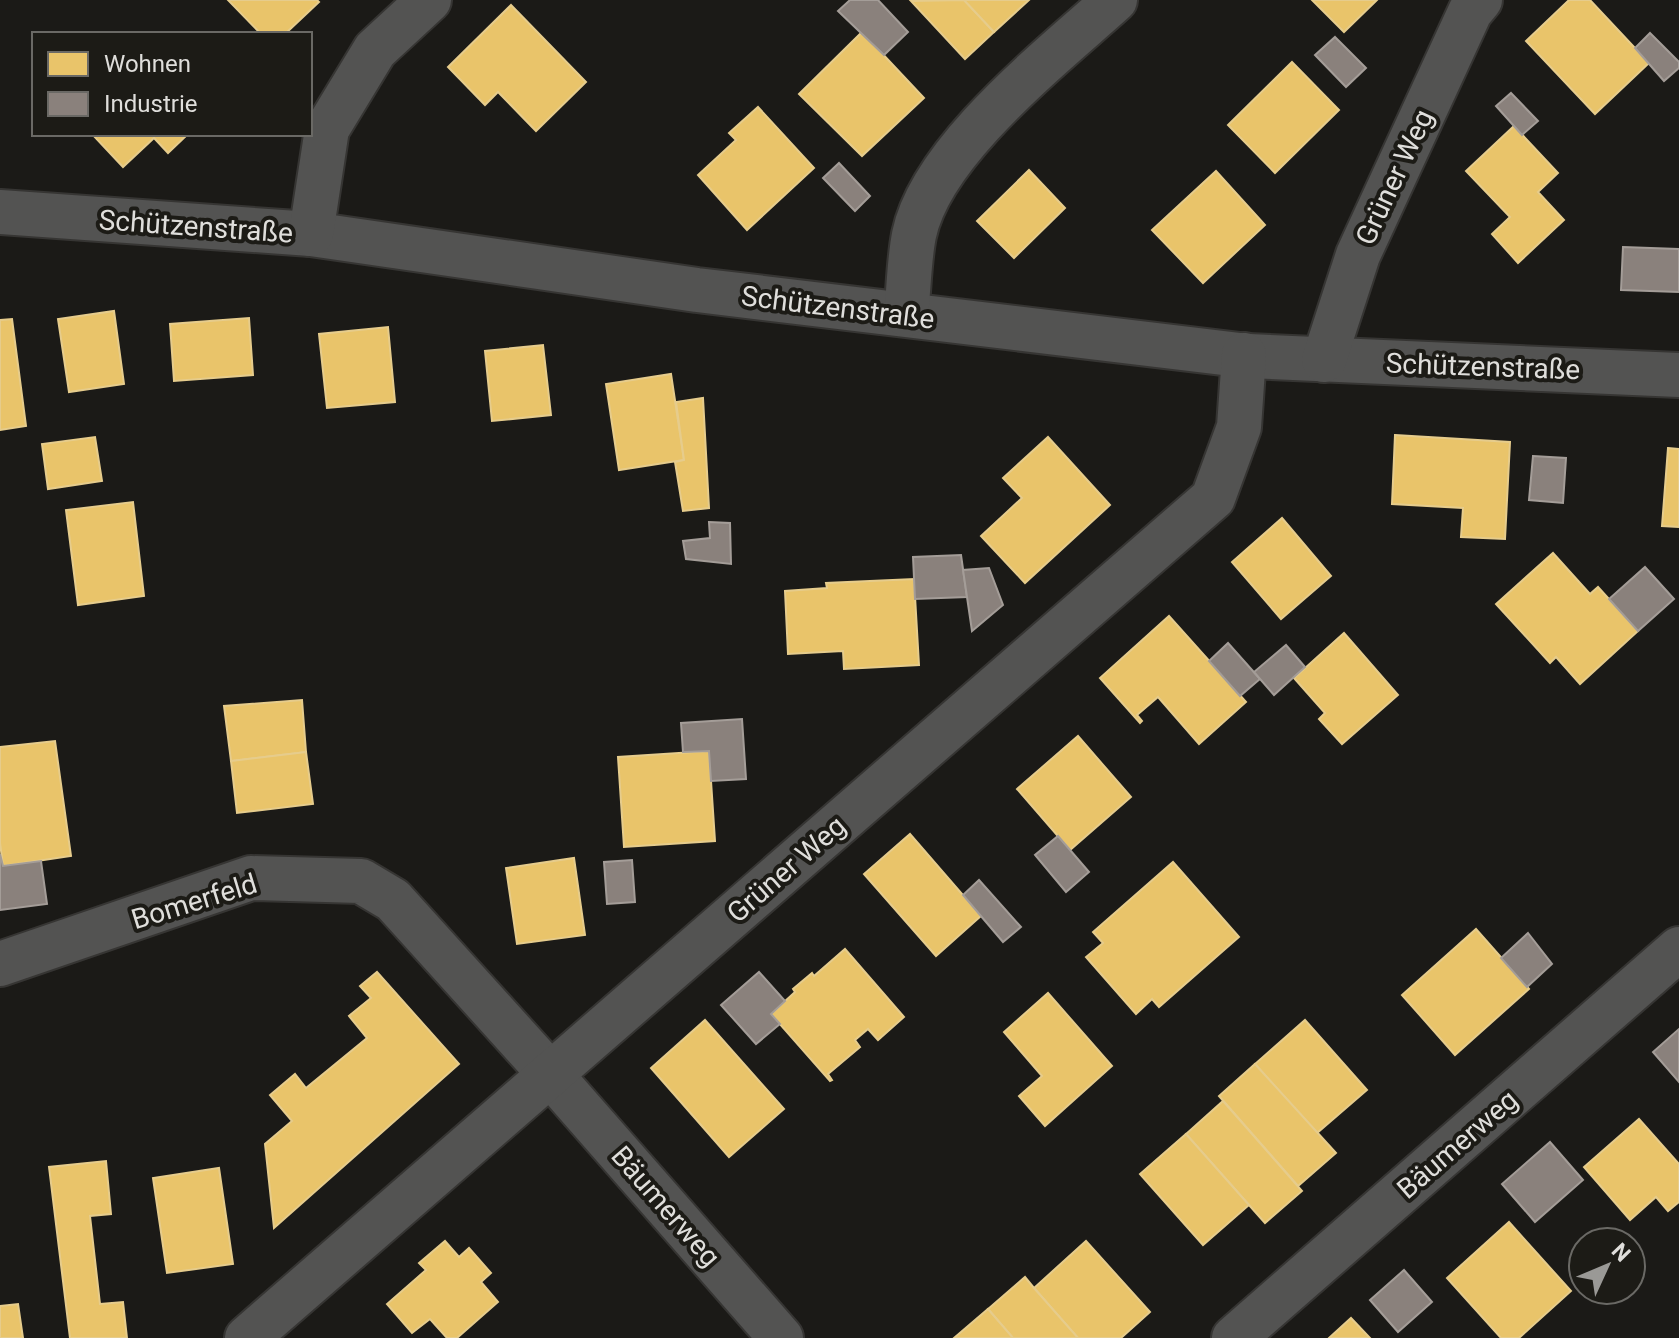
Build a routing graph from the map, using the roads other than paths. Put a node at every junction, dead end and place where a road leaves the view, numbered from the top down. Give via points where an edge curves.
1 (429, 0) edge
2 (1115, 0) edge
3 (1480, 0) edge
4 (0, 212) edge
5 (311, 234) junction
6 (906, 314) junction
7 (1244, 355) junction
8 (1324, 360) junction
9 (1679, 375) edge
10 (1679, 949) edge
11 (0, 964) edge
12 (551, 1075) junction
13 (247, 1338) edge
14 (781, 1338) edge
15 (1234, 1338) edge

1 - 5 street via 375,50 327,129
2 - 6 street via 995,108 934,184 914,233
3 - 8 street, Grüner Weg via 1358,255
4 - 5 street, Schützenstraße
5 - 6 street, Schützenstraße via 697,290
6 - 7 street, Schützenstraße
7 - 8 street, Schützenstraße
7 - 12 street, Grüner Weg via 1239,427 1213,498
8 - 9 street, Schützenstraße
10 - 15 street, Bäumerweg
11 - 12 street, Bomerfeld via 251,878 361,881 393,900
12 - 13 street, Grüner Weg
12 - 14 street, Bäumerweg

